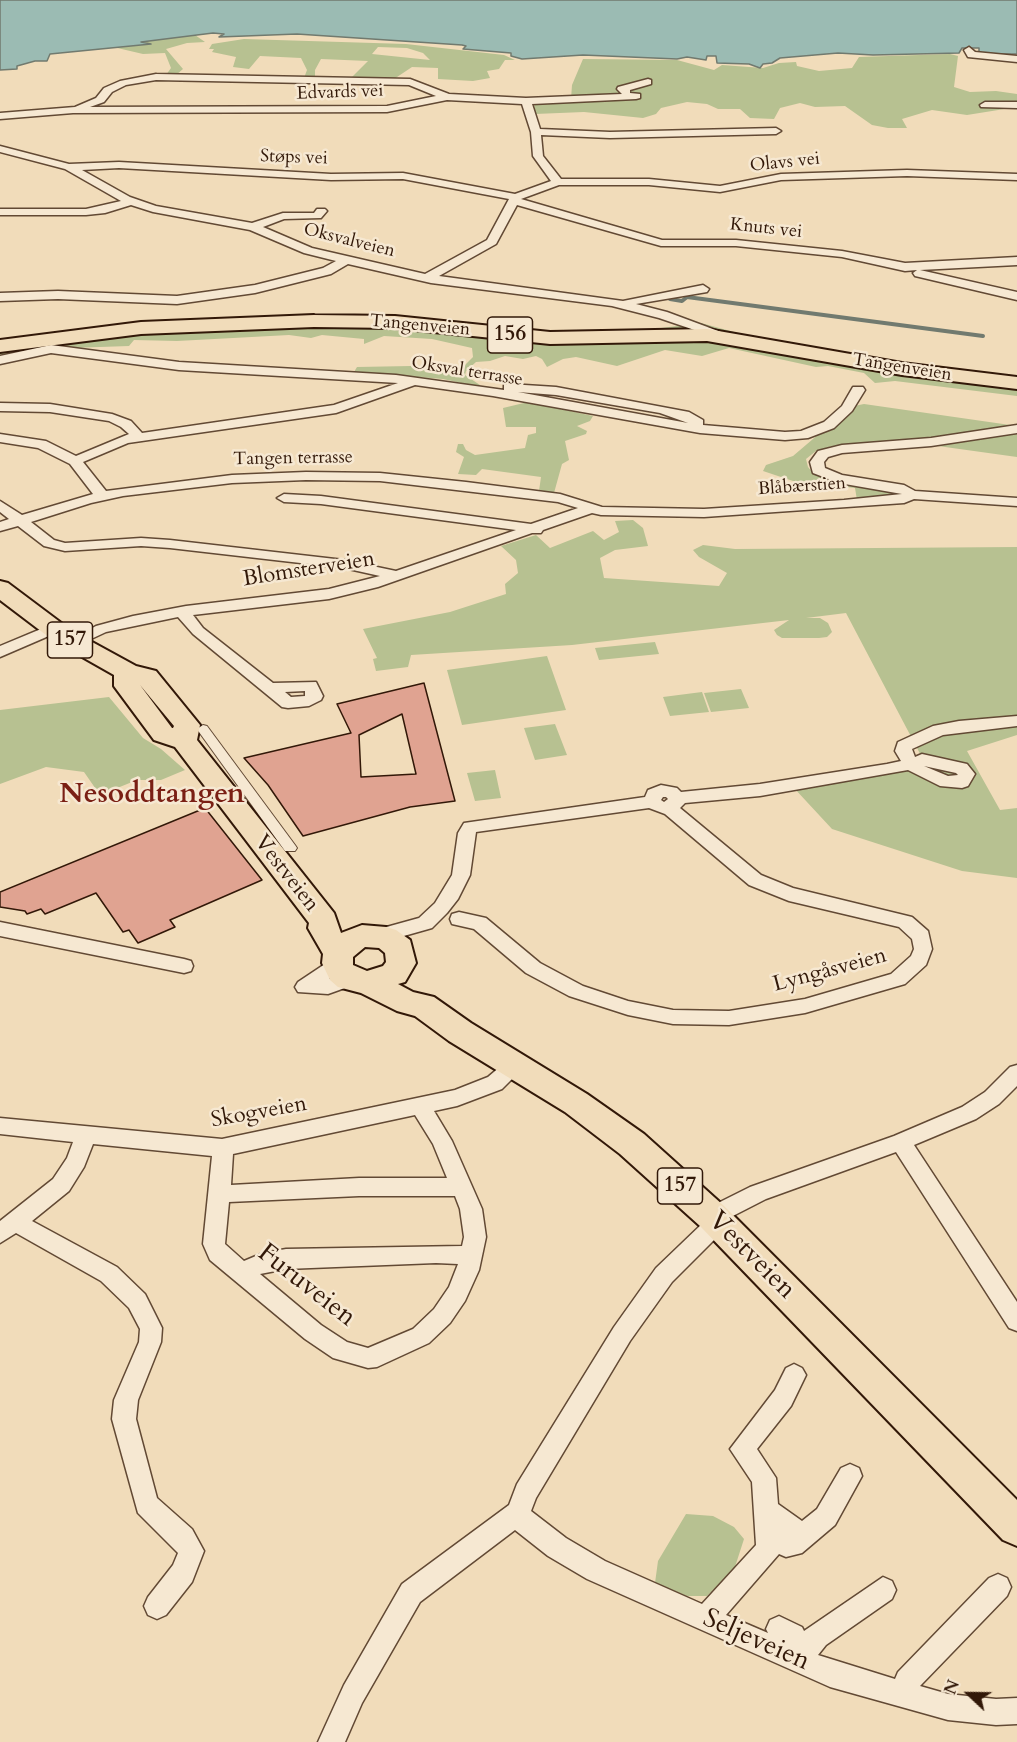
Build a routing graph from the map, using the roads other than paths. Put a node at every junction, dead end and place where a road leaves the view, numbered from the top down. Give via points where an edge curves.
1 (969, 50) dead end
2 (1017, 58) edge
3 (648, 82) dead end
4 (447, 97) junction
5 (526, 101) junction
6 (985, 105) dead end
7 (1017, 105) edge
8 (387, 109) junction
9 (73, 110) junction
10 (40, 113) junction
11 (0, 116) edge
12 (346, 118) dead end
13 (83, 120) dead end
14 (776, 131) dead end
15 (536, 132) junction
16 (0, 149) edge
17 (69, 167) junction
18 (1017, 177) edge
19 (558, 182) junction
20 (516, 199) junction
21 (131, 201) junction
22 (321, 211) dead end
23 (0, 212) edge
24 (253, 227) junction
25 (347, 259) junction
26 (1017, 261) edge
27 (901, 266) junction
28 (427, 278) junction
29 (703, 288) dead end
30 (1017, 296) edge
31 (0, 297) edge
32 (624, 304) junction
33 (674, 327) junction
34 (50, 344) junction
35 (0, 346) edge
36 (0, 360) edge
37 (412, 381) junction
38 (1017, 383) edge
39 (858, 390) dead end
40 (0, 406) edge
41 (1017, 429) edge
42 (138, 436) junction
43 (0, 438) edge
44 (75, 460) junction
45 (911, 495) junction
46 (102, 496) junction
47 (284, 498) dead end
48 (1017, 502) edge
49 (0, 505) edge
50 (589, 509) junction
51 (20, 520) junction
52 (0, 527) edge
53 (536, 530) junction
54 (400, 577) junction
55 (0, 588) edge
56 (182, 612) junction
57 (52, 629) junction
58 (81, 646) junction
59 (0, 652) edge
60 (270, 688) dead end
61 (1017, 721) edge
62 (194, 735) junction
63 (666, 802) junction
64 (290, 848) dead end
65 (459, 919) dead end
66 (324, 921) junction
67 (425, 923) junction
68 (0, 929) edge
69 (371, 936) junction
70 (401, 960) junction
71 (184, 966) dead end
72 (348, 970) junction
73 (423, 1005) junction
74 (515, 1066) junction
75 (1017, 1073) edge
76 (421, 1107) junction
77 (0, 1126) edge
78 (85, 1135) junction
79 (901, 1142) junction
80 (222, 1148) junction
81 (461, 1186) junction
82 (220, 1194) junction
83 (715, 1219) junction
84 (8, 1228) edge
85 (470, 1259) junction
86 (242, 1272) junction
87 (1017, 1321) edge
88 (794, 1375) dead end
89 (850, 1476) dead end
90 (766, 1510) junction
91 (518, 1513) junction
92 (1017, 1527) edge
93 (793, 1544) junction
94 (769, 1549) junction
95 (998, 1587) dead end
96 (883, 1590) dead end
97 (157, 1606) dead end
98 (705, 1619) junction
99 (779, 1629) dead end
100 (798, 1659) junction
101 (902, 1695) junction
102 (1017, 1711) edge
103 (331, 1742) edge

1 - 2 street via 971,55
3 - 5 street, Edvards vei via 622,89 634,97
4 - 5 street, Edvards vei
4 - 8 street, Edvards vei
4 - 9 street via 410,82 156,76 123,83 108,90 100,100
5 - 15 street
6 - 7 street
8 - 9 street, Edvards vei
8 - 12 street
9 - 10 street, Edvards vei
10 - 11 street, Edvards vei
10 - 13 street
14 - 15 street via 594,135
15 - 19 street via 538,156
16 - 17 street, Oksvalveien
17 - 20 street, Støps vei via 119,165 331,177 403,176
17 - 21 street, Oksvalveien
18 - 19 street, Olavs vei via 907,173 781,177 720,189 649,182
19 - 20 street, Olavs vei
20 - 27 street, Knuts vei via 648,241 727,242 842,254
20 - 28 street via 492,242
21 - 23 street via 86,212
21 - 24 street, Oksvalveien via 153,209
22 - 24 street via 317,216 283,216
24 - 25 street, Oksvalveien via 308,251
25 - 28 street, Oksvalveien
25 - 31 street via 327,271 301,278 177,300
26 - 27 street, Knuts vei
27 - 30 street
28 - 32 street, Oksvalveien
29 - 32 street
32 - 33 street, Oksvalveien
33 - 34 main road, Tangenveien / 156 via 565,339 409,322 314,321 130,329
33 - 38 main road, Tangenveien / 156 via 891,367
34 - 35 main road, Tangenveien / 156
34 - 36 street, Oksval terrasse
34 - 37 street, Oksval terrasse via 179,366
37 - 39 street, Oksval terrasse via 493,392 520,387 580,395 681,414 694,419 700,429 803,435 836,420
37 - 42 street via 336,409
40 - 42 street via 50,408 112,418 126,424
41 - 45 street via 931,442 842,449 823,454 817,462 818,470 839,479 904,489
42 - 44 street
43 - 44 street via 41,444
44 - 46 street
45 - 48 street, Blåbærstien
45 - 50 street, Blåbærstien via 904,499 704,513
46 - 50 street, Tangen terrasse via 232,480 380,477 533,494 576,501
46 - 51 street, Tangen terrasse
47 - 53 street
49 - 51 street
50 - 53 street, Blomsterveien
51 - 52 street, Tangen terrasse
51 - 54 street via 49,543 65,547 160,543 344,564
53 - 54 street, Blomsterveien
54 - 56 street, Blomsterveien via 329,594
55 - 57 main road, Vestveien / 157
56 - 58 street, Blomsterveien via 120,625
56 - 60 street via 198,631
57 - 58 main road, Vestveien / 157
57 - 59 street
58 - 62 main road, Vestveien / 157 via 127,672 127,686 163,734
61 - 63 street via 959,726 910,741 903,751 911,764
62 - 64 street
62 - 66 main road, Vestveien / 157
63 - 65 street, Lyngåsveien via 754,880 789,894 905,922 921,936 923,950 919,960 898,979 805,1006 729,1018 673,1017 576,991 533,968 479,923
63 - 67 street via 470,828 457,884
66 - 69 main road, Vestveien / 157
66 - 72 main road, Vestveien / 157 via 323,928
67 - 69 street
67 - 70 street via 425,931
68 - 71 street
69 - 70 main road, 157 via 395,943
69 - 72 main road via 348,942
70 - 72 main road via 387,979
70 - 73 main road, Vestveien / 157
72 - 73 main road, Vestveien / 157 via 408,1003
73 - 74 main road, Vestveien / 157
74 - 76 street, Skogveien via 480,1091
74 - 83 main road, Vestveien / 157 via 576,1103 632,1144
75 - 79 street via 992,1098 969,1113
76 - 80 street, Skogveien
76 - 81 street, Furuveien
77 - 78 street, Skogveien
78 - 80 street, Skogveien
78 - 84 street via 77,1161 61,1185
79 - 83 street via 758,1193
79 - 87 street
80 - 82 street, Furuveien
81 - 82 street
81 - 85 street, Furuveien via 471,1209 475,1237
82 - 86 street, Furuveien via 214,1244
83 - 91 street via 664,1275 622,1334 526,1492
83 - 92 main road, Vestveien / 157
84 - 97 street via 109,1274 137,1301 151,1328 150,1342 126,1400 124,1419 147,1505 183,1538 190,1551 183,1573
85 - 86 street via 426,1254 286,1259
85 - 86 street, Furuveien via 458,1294 431,1327 407,1344 368,1358 341,1351 313,1332
88 - 90 street via 783,1398 742,1449 764,1478
89 - 93 street via 826,1517
90 - 93 street via 793,1529
90 - 94 street
91 - 98 street, Seljeveien via 526,1524 557,1547 596,1570
91 - 103 street via 411,1593 353,1694
93 - 94 street
94 - 98 street
95 - 101 street via 907,1682
96 - 100 street via 817,1636
98 - 100 street, Seljeveien
99 - 100 street via 793,1636
100 - 101 street, Seljeveien via 830,1674
101 - 102 street, Seljeveien via 948,1707

